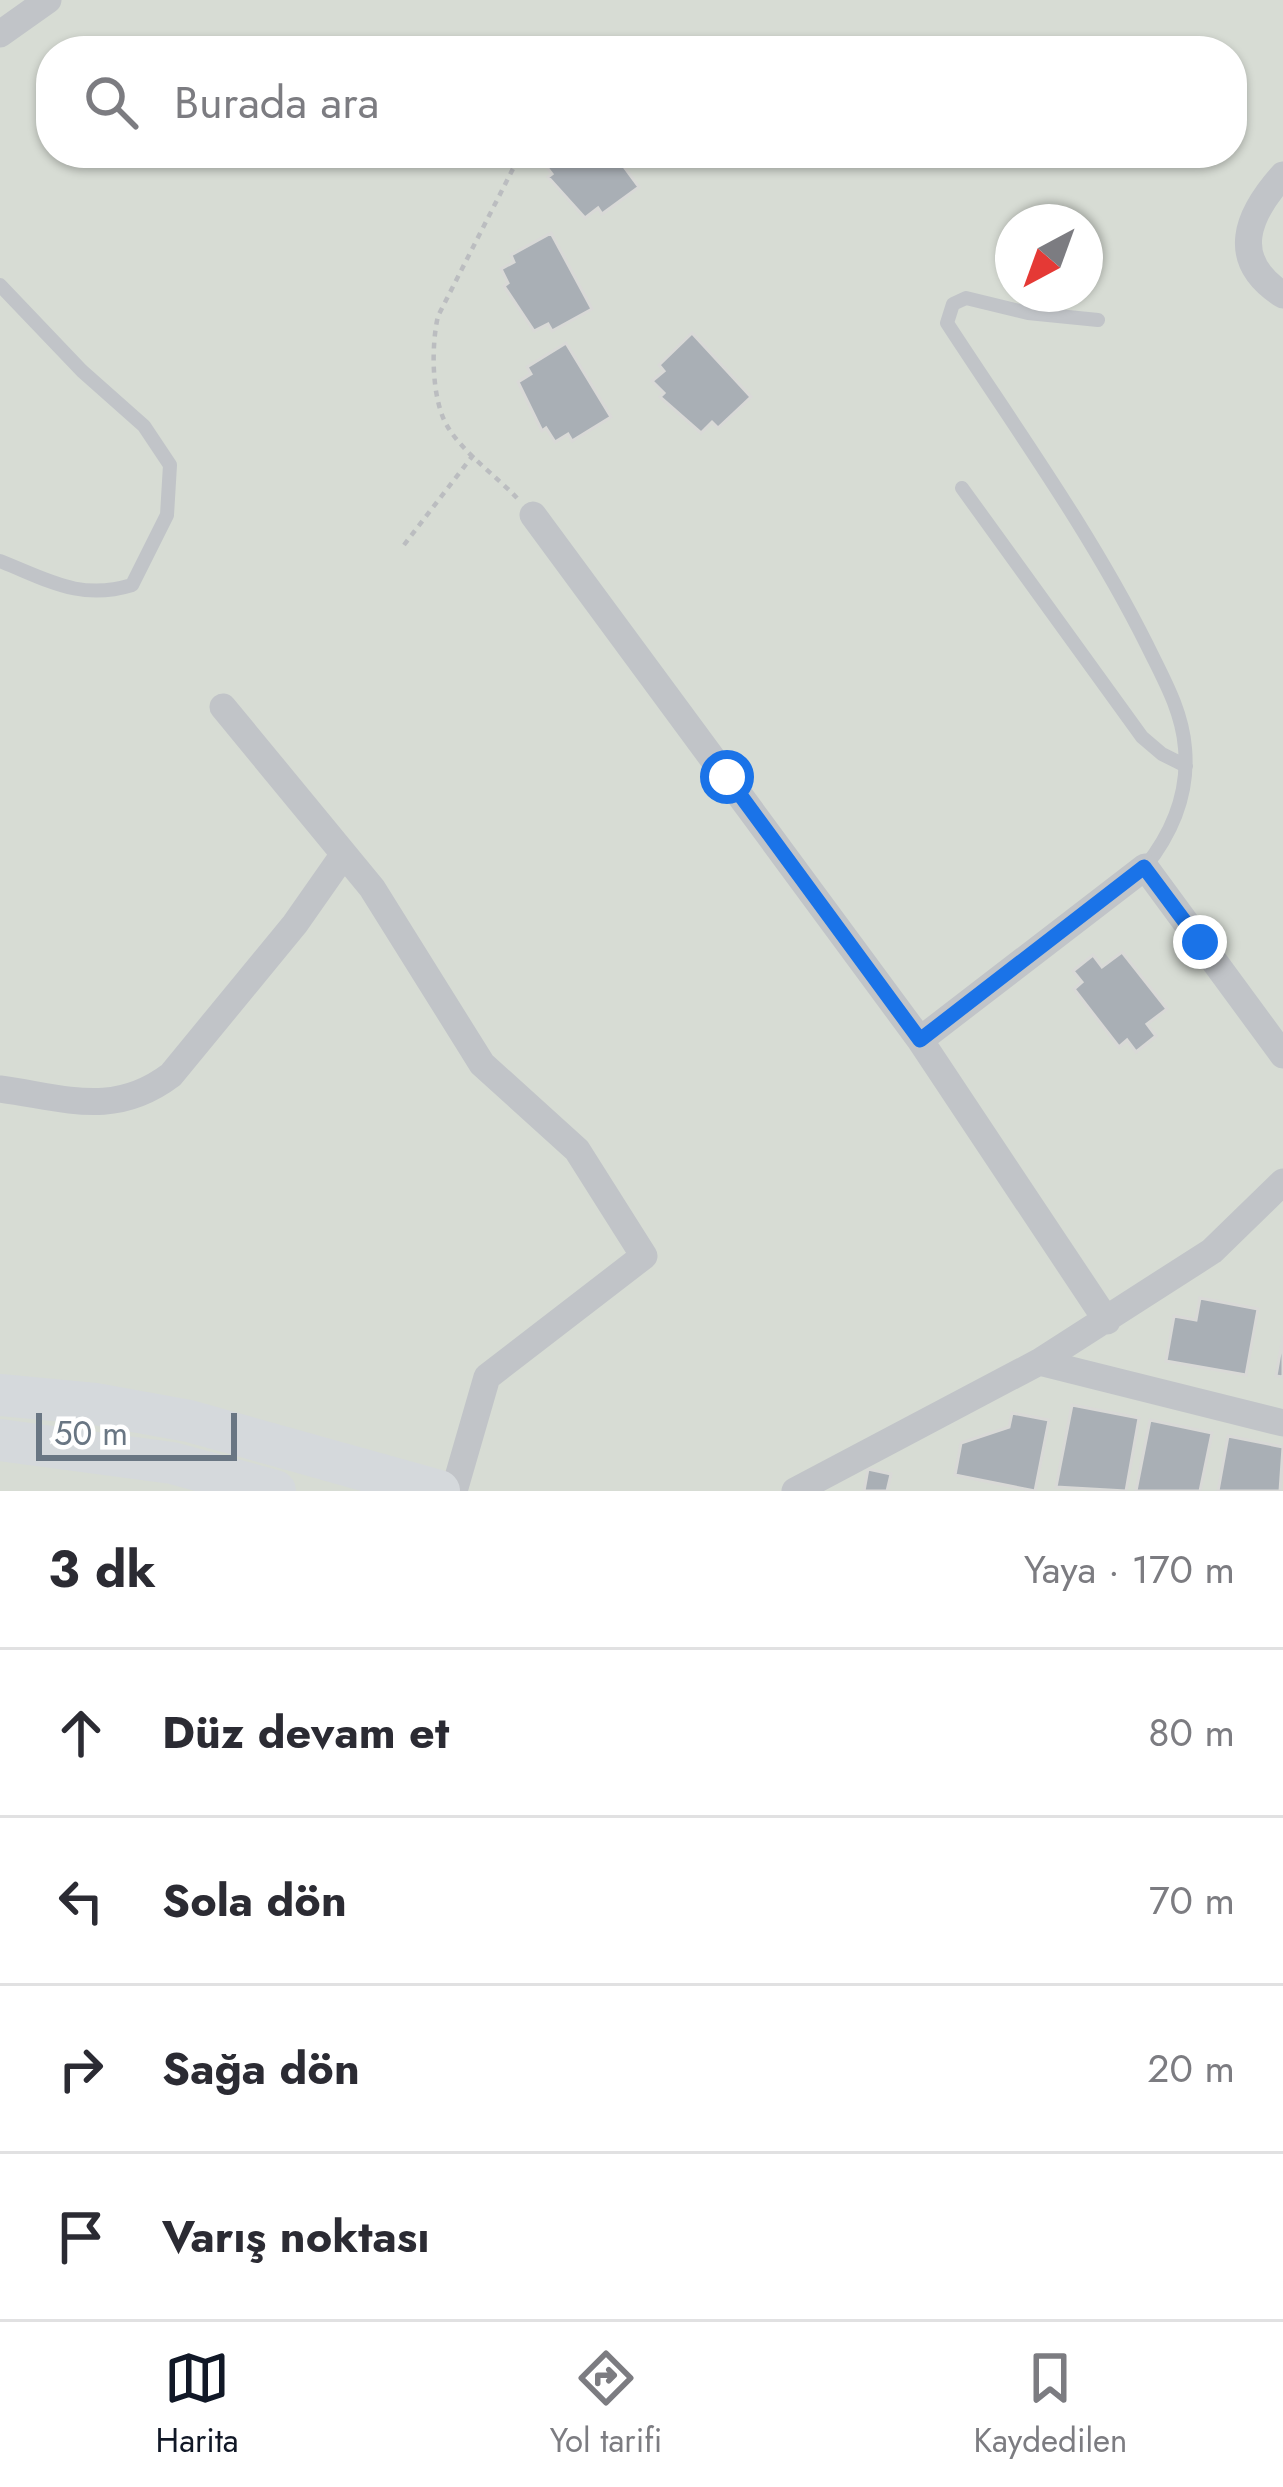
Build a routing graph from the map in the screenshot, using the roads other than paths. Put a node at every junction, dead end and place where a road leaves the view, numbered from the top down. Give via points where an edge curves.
1 (48, 0) edge
2 (0, 34) edge
3 (1283, 175) edge
4 (0, 285) edge
5 (1283, 295) edge
6 (1098, 320) dead end
7 (962, 488) dead end
8 (533, 515) road end
9 (0, 561) edge
10 (223, 706) dead end
11 (1186, 766) junction
12 (344, 854) junction
13 (1144, 867) junction
14 (920, 1040) junction
15 (1283, 1055) edge
16 (0, 1089) edge
17 (1283, 1182) edge
18 (1107, 1321) junction
19 (1039, 1363) junction
20 (0, 1395) edge
21 (1283, 1423) edge
22 (0, 1440) edge
23 (275, 1491) edge
24 (439, 1491) edge
25 (454, 1491) edge
26 (795, 1491) edge

1 - 2 street
3 - 5 street via 1258,202 1249,238 1255,265
4 - 9 lane via 143,426 170,465 166,515 133,585 78,592
6 - 11 lane via 966,298 947,316 1116,583 1173,699
7 - 11 lane via 1142,737
8 - 14 street
10 - 12 street
11 - 13 lane via 1178,811
12 - 16 street via 171,1075 146,1094 111,1103
12 - 25 street via 482,1064 577,1150 644,1256 487,1377
13 - 14 street
13 - 15 street
14 - 18 street
17 - 18 street via 1212,1251
18 - 19 street
19 - 21 street
19 - 26 street
20 - 24 main road via 189,1421
22 - 23 main road via 172,1463

